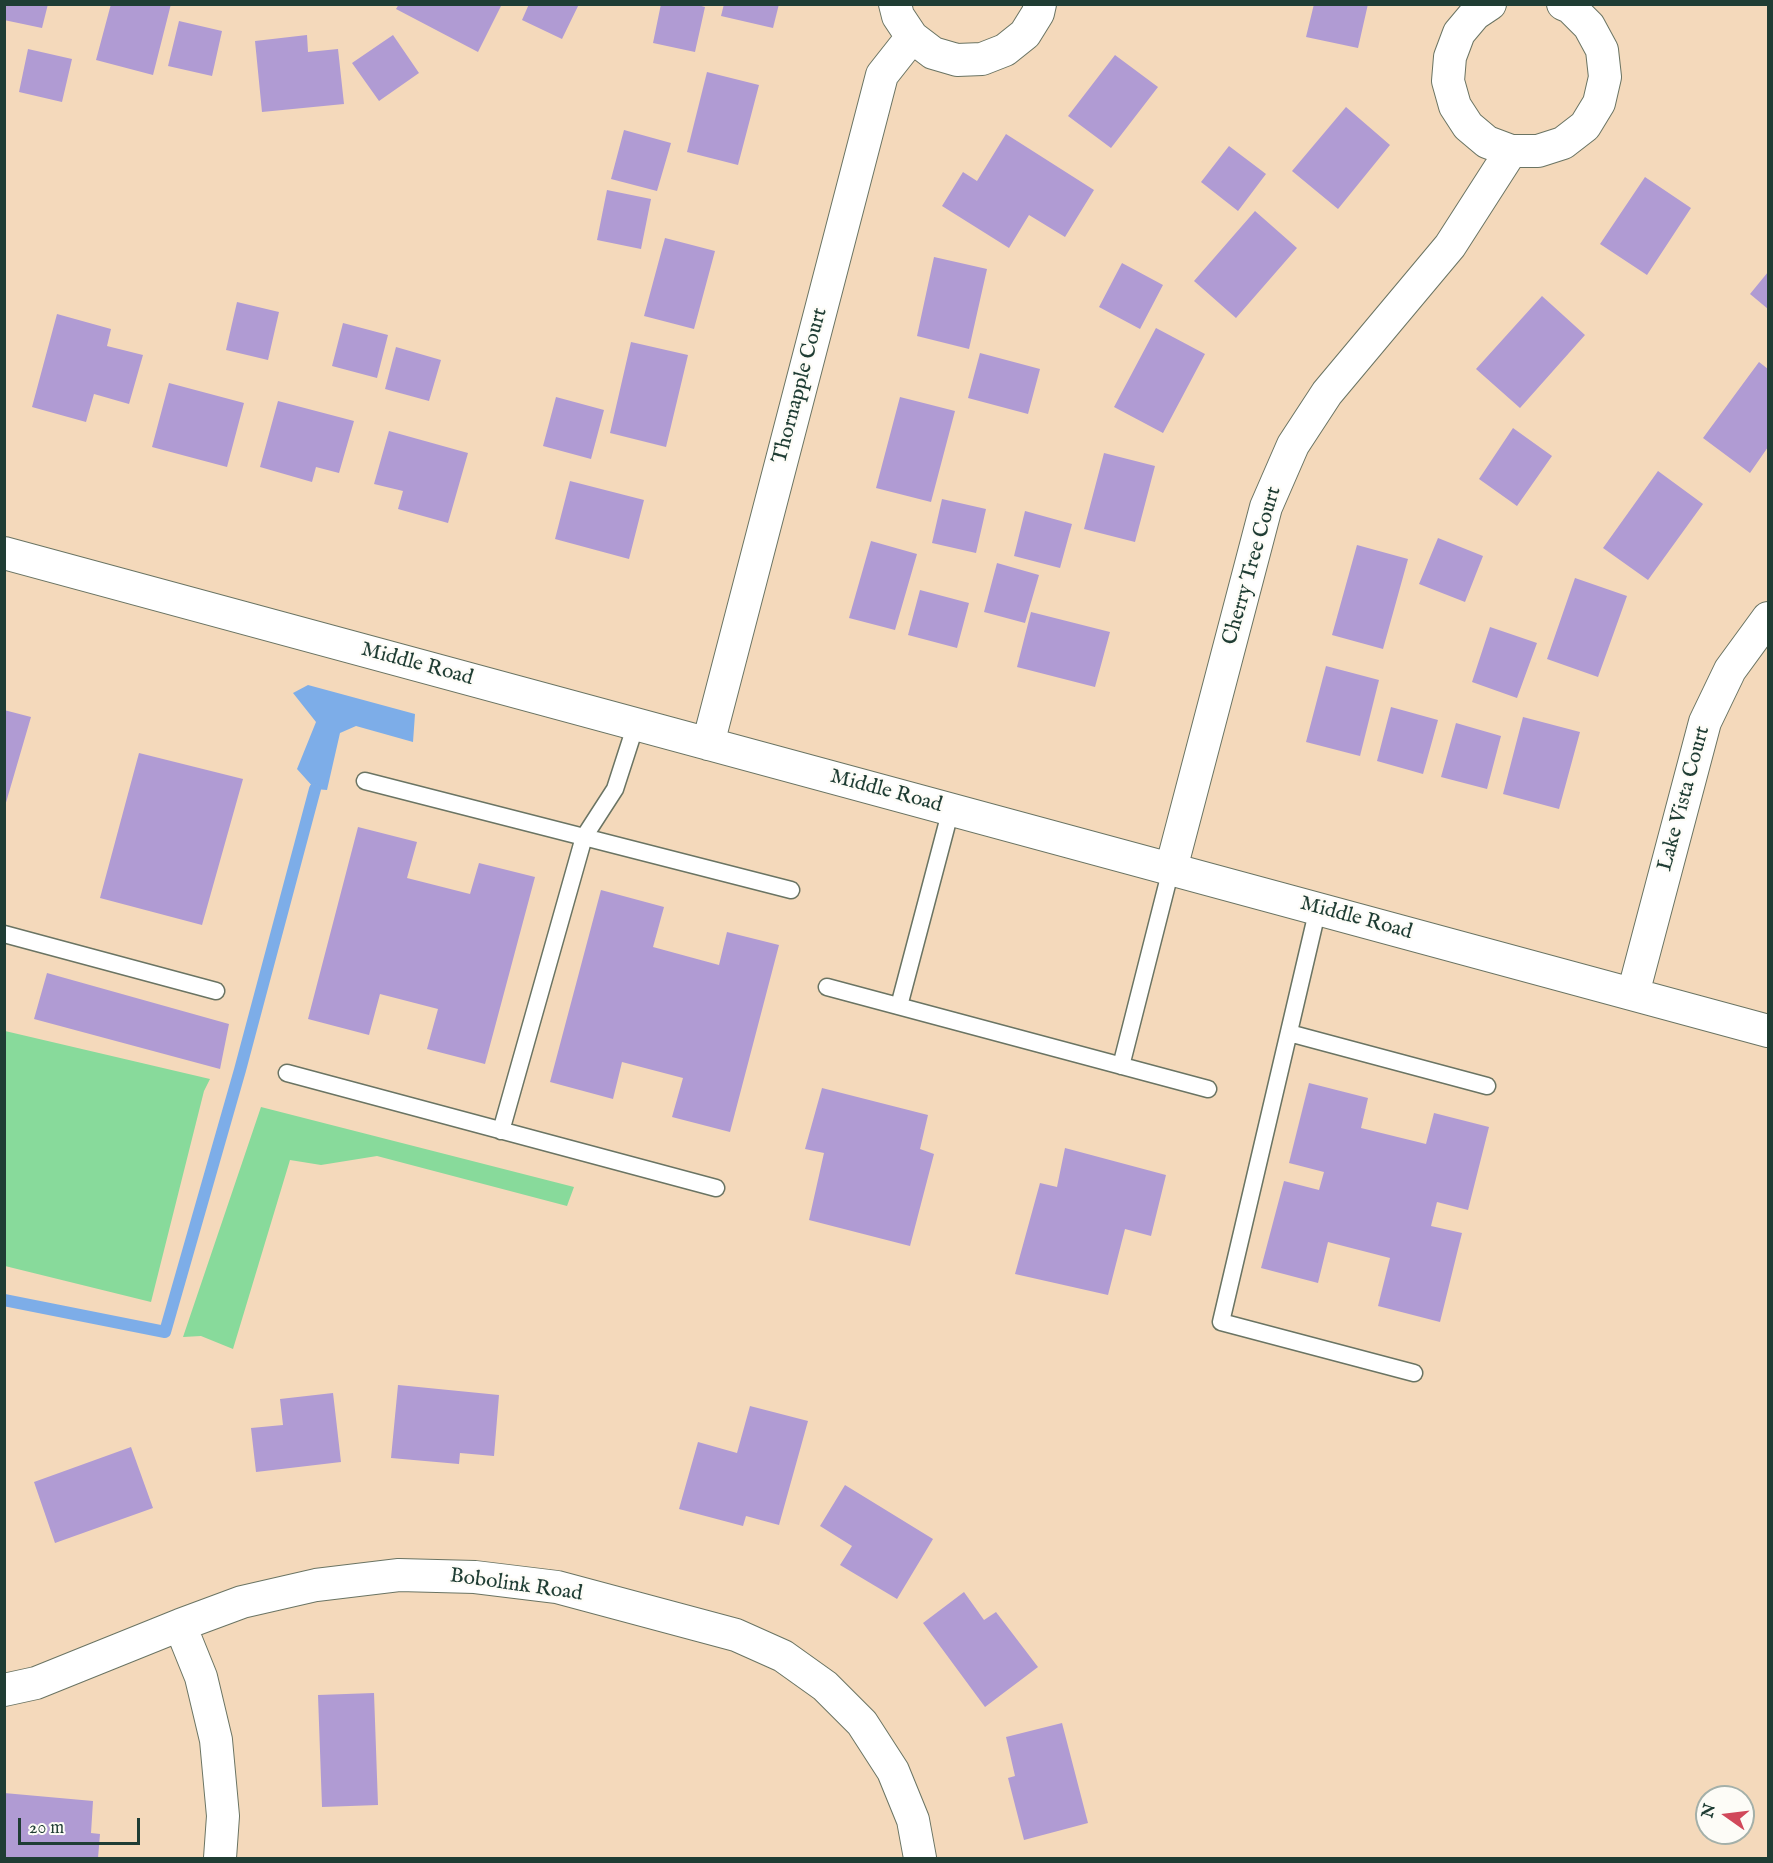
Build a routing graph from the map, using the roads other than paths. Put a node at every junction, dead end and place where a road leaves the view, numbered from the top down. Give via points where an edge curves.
1 (895, 4) edge
2 (1040, 4) edge
3 (1490, 4) edge
4 (1563, 4) edge
5 (912, 37) junction
6 (1511, 151) junction
7 (4, 553) edge
8 (1768, 618) edge
9 (636, 724) junction
10 (708, 744) junction
11 (365, 781) dead end
12 (951, 809) junction
13 (584, 837) junction
14 (1171, 869) junction
15 (791, 890) dead end
16 (1318, 908) junction
17 (4, 934) edge
18 (827, 987) dead end
19 (216, 992) dead end
20 (1633, 994) junction
21 (899, 1006) junction
22 (1768, 1031) edge
23 (1289, 1033) junction
24 (1121, 1066) junction
25 (287, 1073) dead end
26 (1487, 1086) dead end
27 (1208, 1089) dead end
28 (501, 1131) junction
29 (716, 1188) dead end
30 (1414, 1373) dead end
31 (180, 1625) junction
32 (4, 1690) edge
33 (220, 1858) edge
34 (920, 1858) edge

1 - 5 street
2 - 5 street via 1025,34 1005,50 982,59 957,60 941,55
3 - 6 street via 1459,33 1450,57 1448,81 1455,106 1468,126 1487,142
4 - 6 street via 1589,26 1602,50 1605,77 1599,103 1585,126 1563,143 1538,151
5 - 10 street, Thornapple Court via 882,75
6 - 14 street, Cherry Tree Court via 1450,246 1327,393 1293,445 1266,507
7 - 9 street, Middle Road
8 - 20 street, Lake Vista Court via 1730,670 1706,722
9 - 10 street, Middle Road
9 - 13 lane via 615,789
10 - 12 street, Middle Road
11 - 13 lane
12 - 14 street, Middle Road
12 - 21 lane
13 - 15 lane
13 - 28 lane
14 - 16 street, Middle Road
14 - 24 lane
16 - 20 street, Middle Road
16 - 23 lane
17 - 19 lane
18 - 21 lane
20 - 22 street, Middle Road
21 - 24 lane
23 - 26 lane
23 - 30 lane via 1221,1322
24 - 27 lane
25 - 28 lane
28 - 29 lane
31 - 32 street, Bobolink Road via 36,1683
31 - 33 street via 201,1677 216,1740 223,1816
31 - 34 street, Bobolink Road via 242,1602 316,1585 399,1575 475,1577 557,1587 736,1635 783,1656 825,1686 862,1723 893,1771 912,1820

